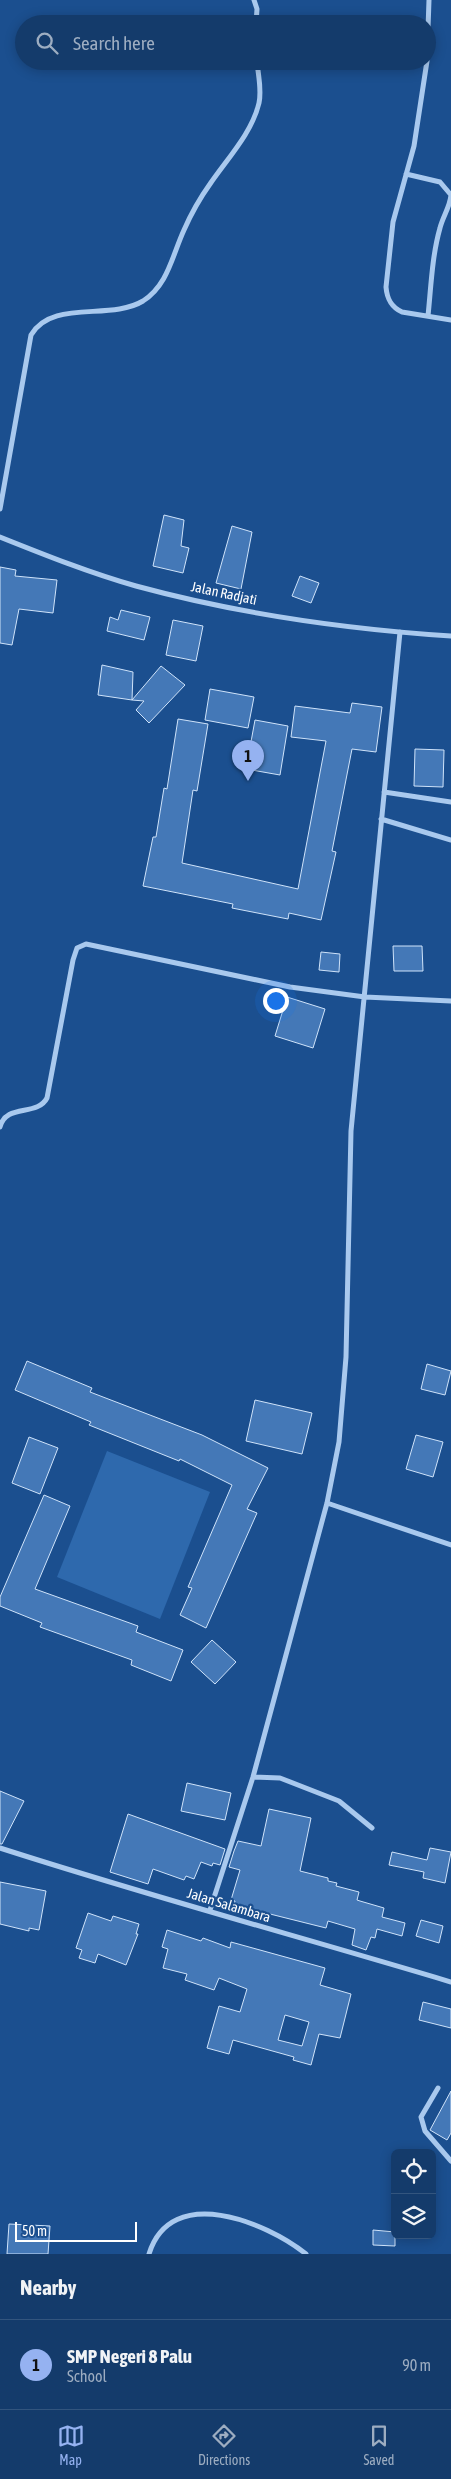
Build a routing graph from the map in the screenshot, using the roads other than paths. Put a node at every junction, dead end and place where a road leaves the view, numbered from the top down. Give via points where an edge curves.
1 (254, 0) edge
2 (430, 0) edge
3 (257, 15) edge
4 (429, 15) edge
5 (258, 70) edge
6 (425, 70) edge
7 (406, 174) junction
8 (428, 316) junction
9 (451, 320) edge
10 (0, 509) edge
11 (0, 537) edge
12 (400, 632) junction
13 (451, 636) edge
14 (384, 792) junction
15 (451, 802) edge
16 (381, 819) junction
17 (451, 840) edge
18 (365, 997) junction
19 (451, 1001) edge
20 (0, 1127) edge
21 (328, 1503) junction
22 (451, 1545) edge
23 (253, 1777) junction
24 (372, 1828) dead end
25 (0, 1848) edge
26 (210, 1910) junction
27 (451, 1982) edge
28 (438, 2088) dead end
29 (451, 2161) edge
30 (149, 2254) edge
31 (306, 2254) edge

1 - 3 street
2 - 4 street
5 - 10 street via 259,103 253,118 196,206 166,276 157,289 129,308 74,312 38,325 31,335
6 - 7 street via 414,146
7 - 8 street via 393,222 387,297 395,309
7 - 8 street via 440,182 451,195 437,242
8 - 9 street
11 - 12 street, Jalan Radjati via 136,586 307,622
12 - 13 street, Jalan Radjati
12 - 14 street
14 - 15 street
14 - 16 street
16 - 17 street
16 - 18 street
18 - 19 street
18 - 20 street via 290,987 92,944 83,945 77,948 73,960 47,1098 36,1108 10,1114
18 - 21 street via 350,1157 345,1367 339,1442
21 - 22 street
21 - 23 street
23 - 24 street via 280,1778 338,1800
23 - 26 street
25 - 26 street, Jalan Salambara via 99,1880
26 - 27 street, Jalan Salambara
28 - 29 street via 421,2117 425,2131
30 - 31 street via 162,2228 189,2214 242,2220 290,2241

